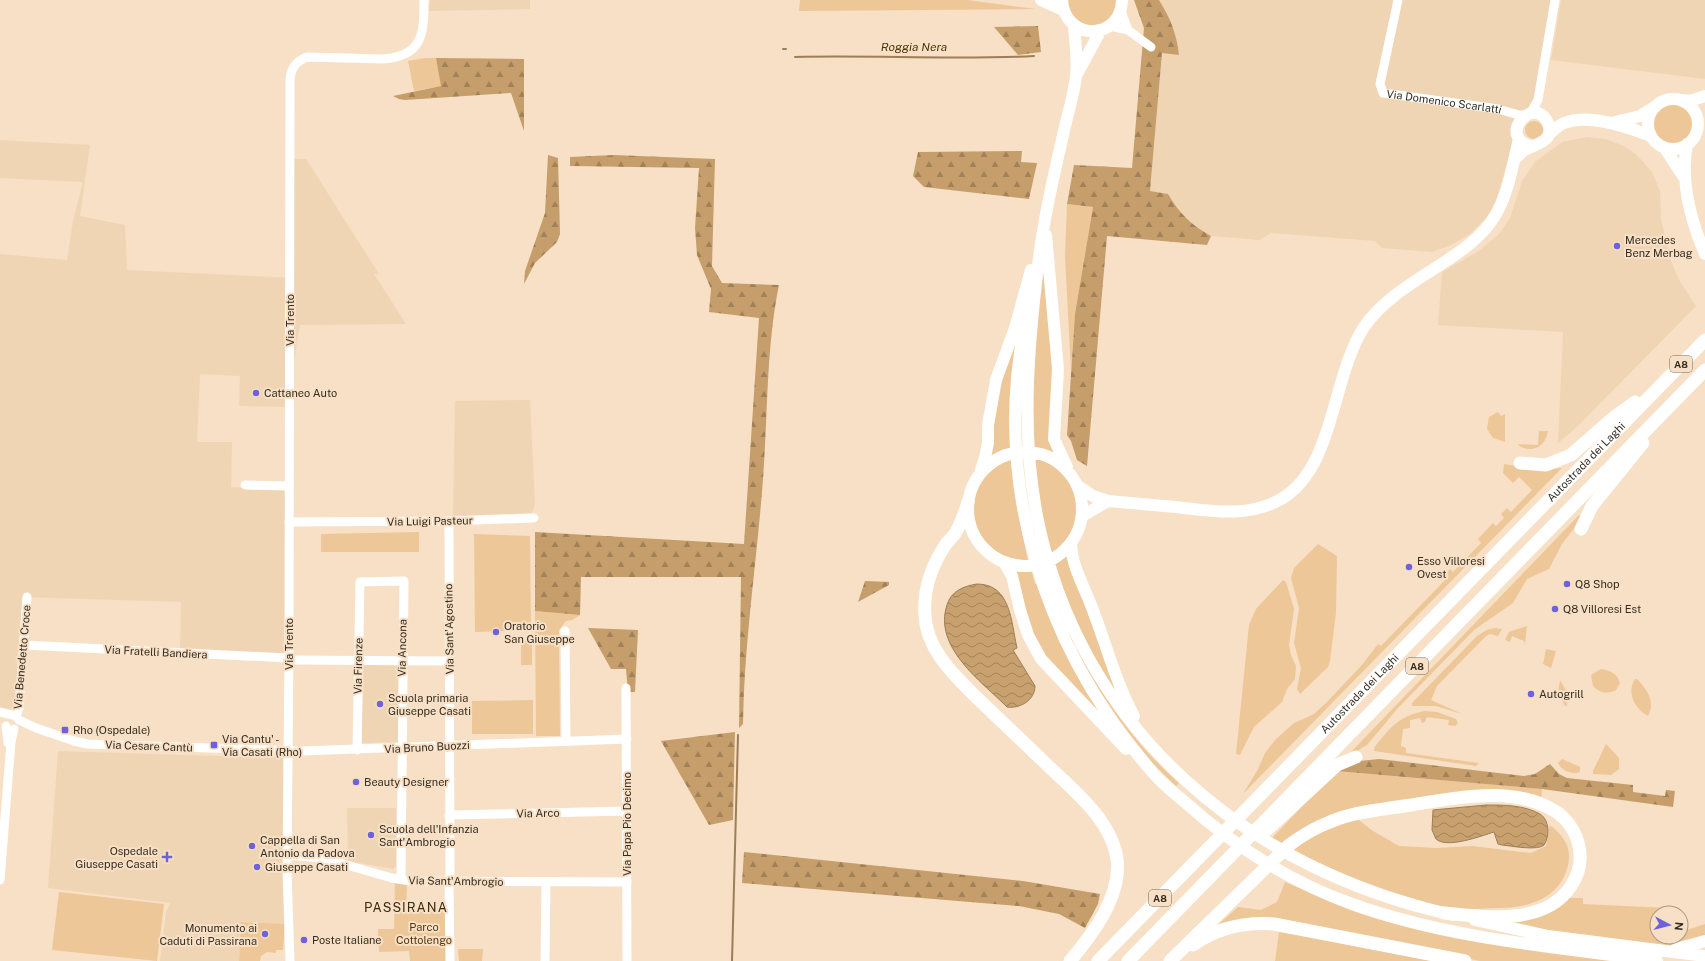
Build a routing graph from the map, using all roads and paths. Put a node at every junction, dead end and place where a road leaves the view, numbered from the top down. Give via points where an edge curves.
1 (424, 0) edge
2 (1041, 0) edge
3 (1398, 0) edge
4 (1555, 0) edge
5 (1062, 5) edge
6 (1122, 5) edge
7 (1074, 26) junction
8 (1105, 28) junction
9 (1128, 30) junction
10 (1151, 47) dead end
11 (1076, 75) junction
12 (1705, 96) edge
13 (1538, 100) junction
14 (1682, 100) junction
15 (1705, 100) edge
16 (1656, 106) junction
17 (1507, 111) junction
18 (1529, 114) junction
19 (1697, 116) junction
20 (1544, 118) junction
21 (1563, 123) junction
22 (1612, 123) junction
23 (1518, 133) junction
24 (1549, 134) junction
25 (1652, 136) junction
26 (1687, 144) junction
27 (1532, 146) junction
28 (1664, 147) junction
29 (1514, 160) junction
30 (1685, 179) junction
31 (1044, 216) junction
32 (1705, 254) edge
33 (1037, 268) junction
34 (1705, 340) edge
35 (1705, 370) edge
36 (1657, 388) junction
37 (1658, 418) junction
38 (1520, 463) dead end
39 (1070, 473) junction
40 (980, 474) junction
41 (246, 485) dead end
42 (289, 486) junction
43 (1078, 486) junction
44 (1108, 501) junction
45 (968, 502) junction
46 (1082, 516) junction
47 (534, 518) dead end
48 (449, 521) junction
49 (289, 522) junction
50 (1581, 529) dead end
51 (1071, 543) junction
52 (1004, 562) junction
53 (360, 582) joint
54 (28, 597) dead end
55 (566, 631) dead end
56 (24, 645) junction
57 (289, 659) junction
58 (358, 660) junction
59 (402, 661) junction
60 (450, 661) junction
61 (626, 688) dead end
62 (0, 712) edge
63 (11, 722) edge
64 (627, 739) junction
65 (566, 741) junction
66 (449, 745) junction
67 (403, 747) junction
68 (357, 750) junction
69 (288, 751) junction
70 (1356, 756) dead end
71 (1167, 763) junction
72 (1155, 776) junction
73 (627, 811) junction
74 (449, 814) junction
75 (287, 855) junction
76 (1226, 862) junction
77 (401, 879) junction
78 (0, 880) edge
79 (449, 882) junction
80 (546, 882) junction
81 (627, 882) junction
82 (1444, 913) junction
83 (1705, 941) edge
84 (1605, 954) junction
85 (1659, 956) edge
86 (1705, 956) edge
87 (290, 961) edge
88 (450, 961) edge
89 (545, 961) edge
90 (627, 961) edge
91 (1070, 961) edge
92 (1098, 961) edge
93 (1128, 961) edge
94 (1170, 961) edge
95 (1173, 961) edge
96 (1464, 961) edge
97 (1626, 961) edge

1 - 42 street, Via Trento via 424,20 419,41 406,54 383,59 307,57 299,61 290,74
2 - 5 main road
3 - 17 street, Via Domenico Scarlatti via 1380,84 1382,91 1386,94
4 - 13 street
5 - 7 main road via 1067,19
6 - 8 main road via 1117,19
6 - 9 street
7 - 8 main road via 1092,32
7 - 11 main road
8 - 9 street
8 - 11 main road
9 - 10 street
11 - 31 main road
12 - 14 main road
13 - 18 street
13 - 20 street
14 - 16 main road via 1668,100
14 - 19 main road via 1691,106
15 - 19 main road
16 - 22 main road via 1640,116
16 - 25 main road via 1649,120
17 - 18 street, Via Domenico Scarlatti via 1520,115
17 - 23 street, Via Domenico Scarlatti
18 - 20 main road
18 - 23 main road via 1521,119
19 - 26 main road via 1697,130
20 - 21 main road
20 - 24 main road via 1548,123
21 - 22 main road via 1580,120
21 - 24 main road
22 - 25 main road
23 - 27 main road via 1522,143
23 - 29 main road
24 - 27 main road via 1542,143
25 - 28 main road
26 - 28 main road via 1676,148
26 - 30 main road via 1684,161
27 - 29 main road
28 - 30 main road
29 - 44 main road via 1503,200 1489,225 1460,250 1394,296 1364,327 1342,376 1322,446 1310,472 1294,489 1265,506 1239,511 1223,512
30 - 32 main road via 1690,210
31 - 33 main road
31 - 39 main road via 1058,369 1054,439
31 - 40 main road via 1026,292 996,380
33 - 71 main road via 1029,368 1028,428 1031,470 1042,539 1070,620 1096,670 1141,735
33 - 72 main road via 1022,332 1014,430 1021,499 1030,543 1057,624 1078,666 1108,713
34 - 36 highway, Autostrada dei Laghi / A8
35 - 37 highway, Autostrada dei Laghi / A8
36 - 38 highway via 1613,418 1571,455 1546,465
36 - 92 highway, Autostrada dei Laghi / A8
37 - 50 highway via 1640,449 1592,506
37 - 76 highway, Autostrada dei Laghi / A8
39 - 40 main road via 1047,455 1017,452 990,463
39 - 43 main road
40 - 45 main road via 972,487
41 - 42 street
42 - 49 street, Via Trento
43 - 44 main road via 1093,496
43 - 46 main road
44 - 46 main road
45 - 52 main road via 968,517 976,538 991,554
45 - 91 highway via 955,534 934,564 926,590 925,616 932,642 949,670 1084,800 1104,826 1117,859 1117,876 1106,910
46 - 51 main road
47 - 48 street, Via Luigi Pasteur
48 - 49 street, Via Luigi Pasteur
48 - 60 street, Via Sant'Agostino
49 - 57 street, Via Trento
51 - 52 main road via 1047,562 1033,566 1018,566
51 - 71 main road via 1074,569 1095,613 1111,665 1127,703 1138,724
52 - 72 main road via 1012,576 1028,635 1041,659 1138,762
53 - 58 street, Via Firenze
53 - 59 street, Via Ancona via 404,581
54 - 56 street, Via Benedetto Croce
55 - 65 street
56 - 57 street, Via Fratelli Bandiera
56 - 63 street, Via Benedetto Croce via 19,708
57 - 58 street, Via Fratelli Bandiera
57 - 69 street, Via Trento
58 - 59 street, Via Fratelli Bandiera
58 - 68 street, Via Firenze
59 - 60 street, Via Fratelli Bandiera
59 - 67 street, Via Ancona
60 - 66 street, Via Sant'Agostino
61 - 64 street, Via Papa Pio Decimo
62 - 63 street, Via Cesare Cantù
63 - 69 street, Via Cesare Cantù via 87,744
63 - 78 street, Via Benedetto Croce
64 - 65 street, Via Bruno Buozzi
64 - 73 street, Via Papa Pio Decimo
65 - 66 street, Via Bruno Buozzi
66 - 67 street, Via Bruno Buozzi
66 - 74 street, Via Sant'Agostino
67 - 68 street, Via Bruno Buozzi
67 - 77 street, Via Ancona
68 - 69 street, Via Bruno Buozzi
69 - 75 street, Via Trento
70 - 76 highway via 1337,765 1294,807
71 - 82 main road via 1232,819 1261,839 1306,863 1395,899
72 - 84 main road via 1231,839 1293,877 1344,901 1396,918 1491,938
73 - 74 street, Via Arco
73 - 81 street, Via Papa Pio Decimo
74 - 79 street, Via Sant'Agostino
75 - 77 street, Via Sant'Ambrogio via 322,858
75 - 87 street, Via Trento
76 - 93 highway, Autostrada dei Laghi / A8
77 - 79 street, Via Sant'Ambrogio
79 - 80 street, Via Sant'Ambrogio
79 - 88 street, Via Sant'Agostino
80 - 81 street, Via Sant'Ambrogio
80 - 89 street
81 - 90 street, Via Papa Pio Decimo
82 - 85 main road via 1548,936
82 - 94 highway via 1483,916 1521,914 1545,907 1562,897 1576,877 1580,858 1577,837 1568,822 1538,803 1491,796 1367,812 1330,821 1288,846
83 - 85 main road
84 - 85 main road
84 - 97 main road
85 - 86 main road
95 - 96 highway via 1204,937 1245,924 1258,923

